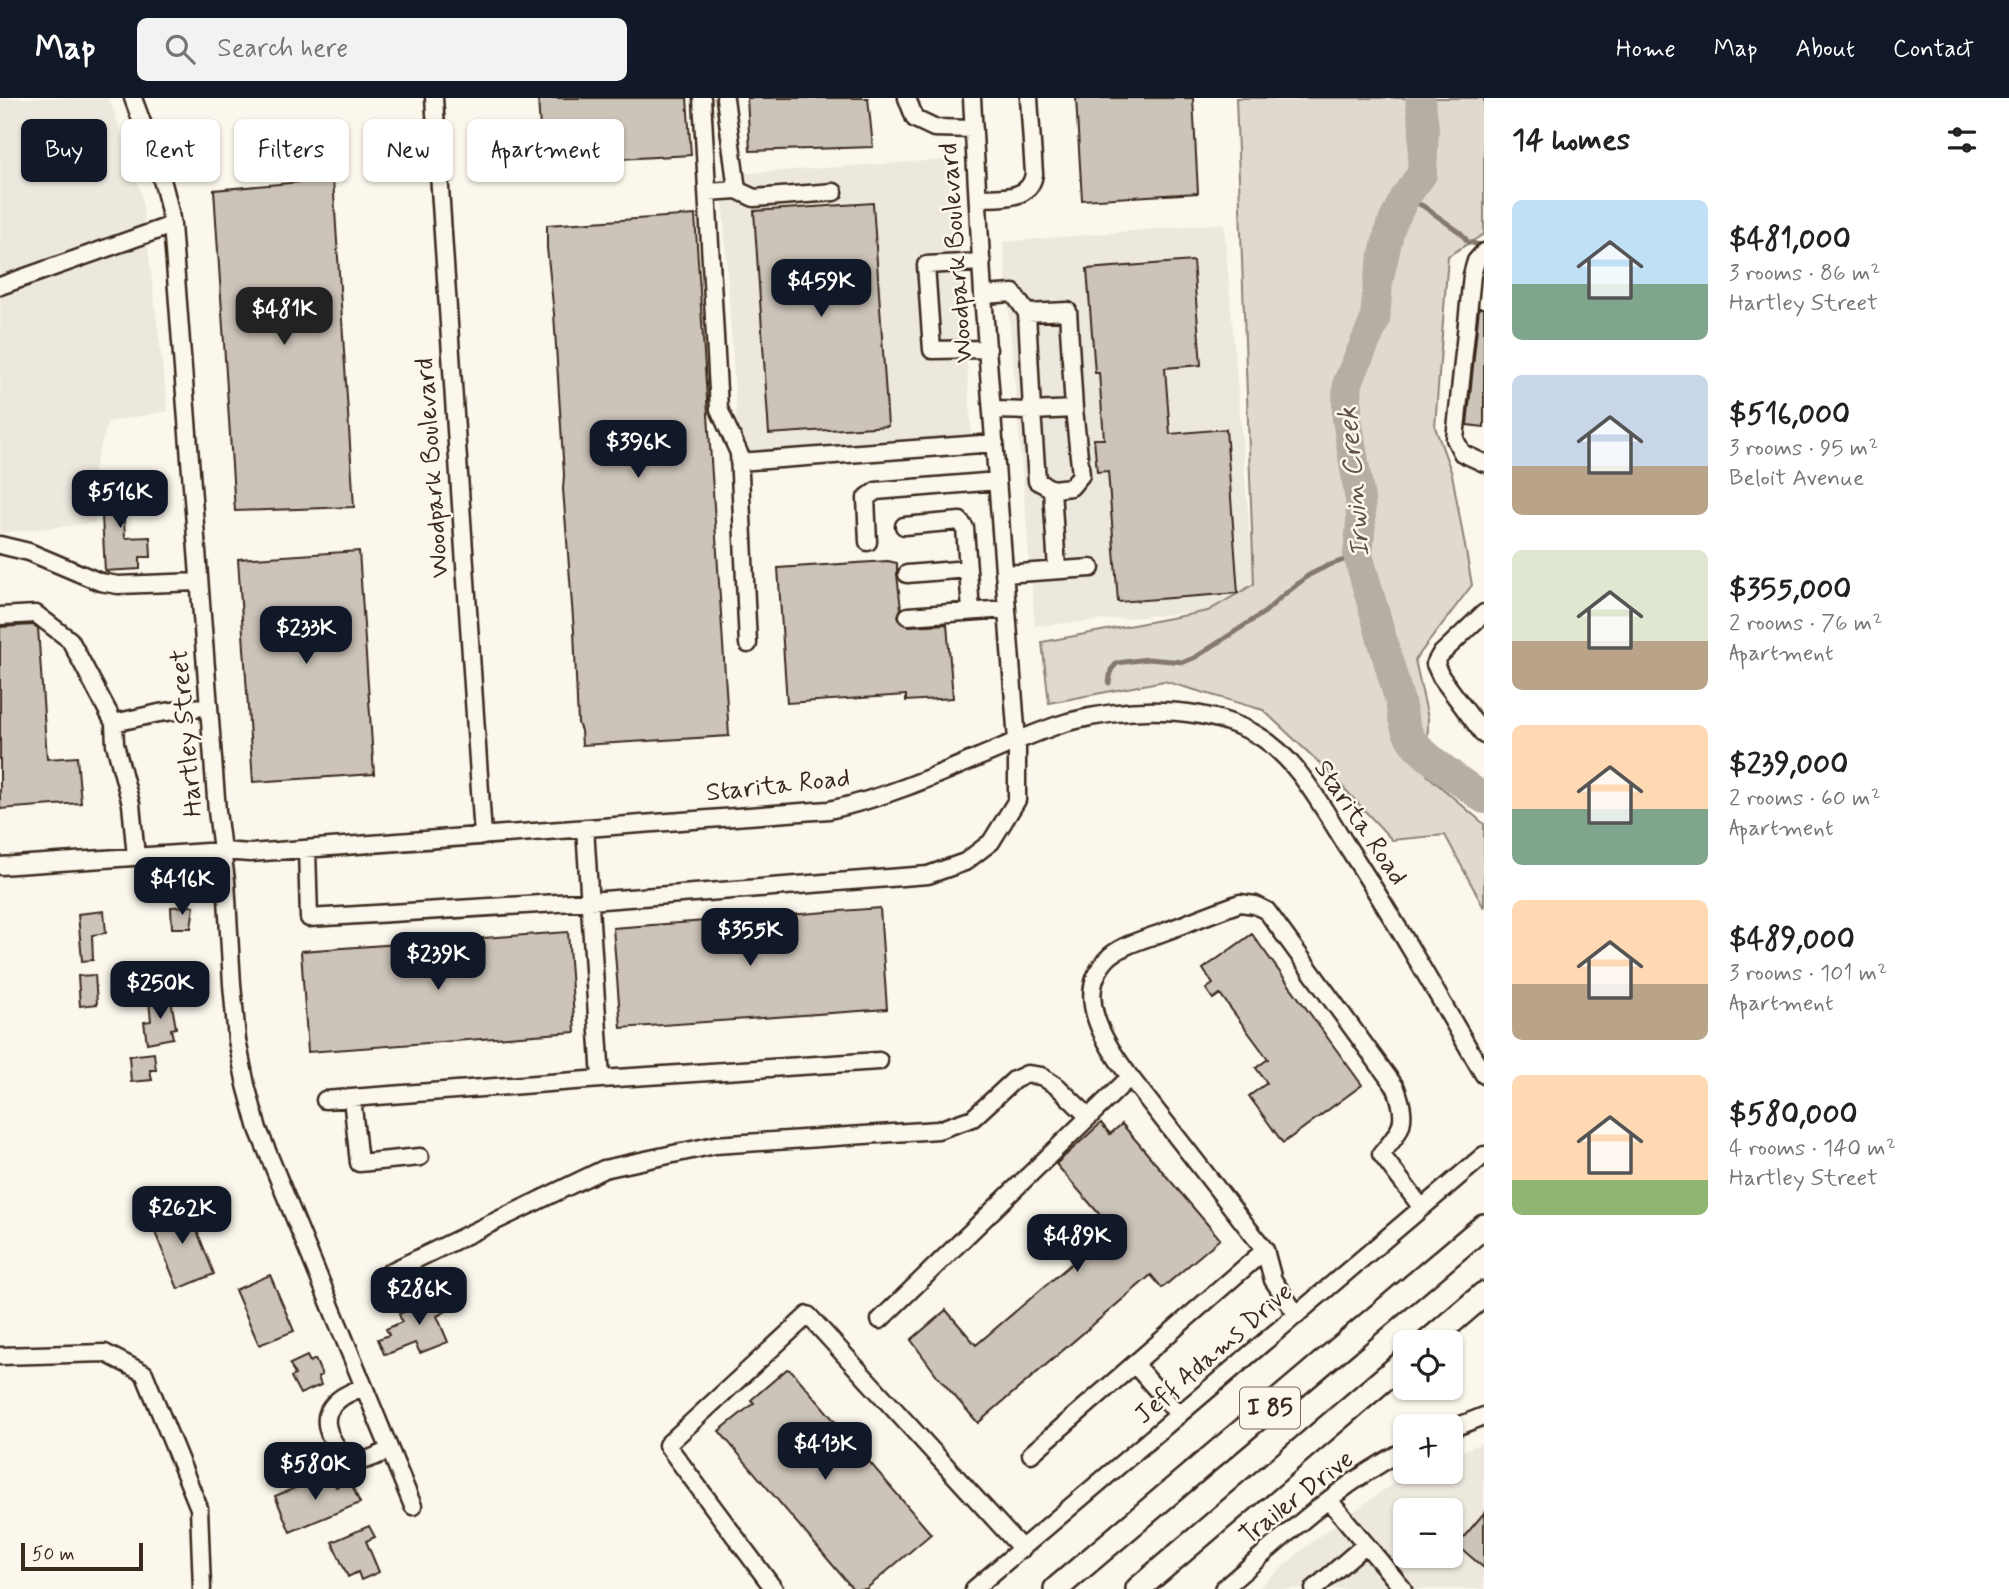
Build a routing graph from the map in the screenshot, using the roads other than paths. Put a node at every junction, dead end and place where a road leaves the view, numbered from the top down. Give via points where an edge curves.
1 (133, 98) edge
2 (434, 98) edge
3 (702, 98) edge
4 (725, 98) edge
5 (907, 98) edge
6 (972, 98) edge
7 (1029, 98) edge
8 (974, 129) junction
9 (737, 190) junction
10 (708, 192) junction
11 (834, 192) dead end
12 (979, 198) junction
13 (172, 225) junction
14 (1484, 253) edge
15 (982, 262) junction
16 (0, 286) edge
17 (984, 295) junction
18 (1027, 313) junction
19 (988, 349) junction
20 (1074, 409) junction
21 (992, 410) junction
22 (1032, 411) junction
23 (995, 443) junction
24 (739, 462) junction
25 (1484, 463) edge
26 (998, 481) junction
27 (1052, 489) junction
28 (904, 526) dead end
29 (868, 542) dead end
30 (0, 545) edge
31 (1091, 568) dead end
32 (968, 569) junction
33 (1057, 570) junction
34 (907, 574) dead end
35 (1004, 574) junction
36 (198, 582) junction
37 (1007, 608) junction
38 (971, 611) junction
39 (1484, 613) edge
40 (0, 616) edge
41 (908, 616) dead end
42 (748, 644) dead end
43 (209, 706) junction
44 (114, 723) junction
45 (1484, 736) edge
46 (1017, 741) junction
47 (585, 828) junction
48 (483, 835) junction
49 (307, 849) junction
50 (222, 851) junction
51 (136, 857) junction
52 (0, 866) edge
53 (590, 901) junction
54 (879, 1061) dead end
55 (1484, 1075) edge
56 (1130, 1077) junction
57 (601, 1079) junction
58 (352, 1098) junction
59 (325, 1100) dead end
60 (1089, 1117) junction
61 (1484, 1155) edge
62 (419, 1157) dead end
63 (1422, 1208) junction
64 (1484, 1226) edge
65 (1265, 1250) junction
66 (390, 1272) dead end
67 (1484, 1294) edge
68 (1297, 1315) junction
69 (880, 1320) dead end
70 (1442, 1330) edge
71 (0, 1356) edge
72 (1135, 1365) junction
73 (1393, 1372) edge
74 (363, 1387) junction
75 (1180, 1415) junction
76 (1484, 1416) edge
77 (1463, 1424) edge
78 (390, 1450) junction
79 (1031, 1454) dead end
80 (1393, 1458) edge
81 (1329, 1500) junction
82 (413, 1506) dead end
83 (1366, 1544) junction
84 (1022, 1549) junction
85 (202, 1589) edge
86 (774, 1589) edge
87 (974, 1589) edge
88 (1056, 1589) edge
89 (1138, 1589) edge
90 (1223, 1589) edge
91 (1314, 1589) edge
92 (1403, 1589) edge

1 - 13 street, Hartley Street via 160,172
2 - 48 street, Woodpark Boulevard
3 - 10 street
4 - 9 street
5 - 8 street via 915,119 934,128
6 - 8 street, Woodpark Boulevard
7 - 12 street via 1033,184 1009,197
8 - 12 street, Woodpark Boulevard
9 - 10 street
9 - 11 street via 754,198
10 - 24 street via 719,409
12 - 15 street, Woodpark Boulevard
13 - 16 street
13 - 36 street, Hartley Street
14 - 25 street via 1472,275 1455,439 1462,453
15 - 17 street, Woodpark Boulevard
15 - 19 street via 926,265 932,350
17 - 18 street via 1013,293
17 - 19 street, Woodpark Boulevard
18 - 20 street via 1068,311
18 - 22 street
19 - 21 street, Woodpark Boulevard
20 - 22 street
20 - 27 street via 1081,475 1071,487
21 - 22 street
21 - 23 street, Woodpark Boulevard
22 - 27 street via 1037,481
23 - 24 street
23 - 26 street, Woodpark Boulevard
24 - 42 street
26 - 29 street via 876,491 866,498
26 - 35 street, Woodpark Boulevard
27 - 33 street
28 - 32 street via 960,522 965,528
30 - 36 street via 100,582
31 - 33 street
32 - 34 street
32 - 38 street
33 - 35 street
35 - 37 street, Woodpark Boulevard
36 - 43 street, Hartley Street
37 - 38 street
37 - 46 street, Woodpark Boulevard
38 - 41 street
39 - 45 street via 1435,664
40 - 44 street via 36,614 70,640
43 - 44 street
43 - 50 street, Hartley Street
44 - 51 street via 131,804
46 - 47 street, Starita Road via 878,798 829,810
46 - 53 street, Woodpark Boulevard via 1017,800 991,842 965,862 928,875
46 - 55 street, Starita Road via 1101,715 1169,711 1231,723 1266,741 1286,758 1318,801 1386,906
47 - 48 street, Starita Road
47 - 53 street
48 - 49 street, Starita Road
49 - 50 street, Starita Road
49 - 53 street, Woodpark Boulevard via 309,918
50 - 51 street, Starita Road
50 - 74 street, Hartley Street via 237,1040 246,1085 258,1129
51 - 52 street, Starita Road
53 - 57 street
54 - 57 street
56 - 60 street
56 - 63 street via 1101,1034 1093,1012 1094,984 1101,967 1112,955 1136,943 1240,903 1255,905 1267,911 1396,1088 1403,1108 1402,1123 1381,1154
56 - 65 street
57 - 58 street
58 - 59 street
58 - 62 street via 359,1163
60 - 66 street via 1058,1087 1041,1076 1027,1074 1014,1080 973,1118 938,1130 715,1145 604,1169
60 - 69 street
61 - 63 street, Jeff Adams Drive
63 - 68 street, Jeff Adams Drive
64 - 88 highway, I 85
65 - 68 street via 1273,1280
65 - 72 street
67 - 70 highway
68 - 75 street, Jeff Adams Drive
71 - 85 street via 105,1353 144,1373 199,1508
72 - 75 street
72 - 79 street
73 - 89 highway, I 85
74 - 78 street, Hartley Street
74 - 78 street via 336,1400 327,1414 328,1428 336,1446 357,1461
75 - 84 street, Jeff Adams Drive
76 - 77 street
78 - 82 street, Hartley Street
80 - 81 street, Trailer Drive
81 - 83 street
81 - 90 street, Trailer Drive
83 - 91 street
83 - 92 street
84 - 86 street via 808,1315 667,1446
84 - 87 street, Jeff Adams Drive

